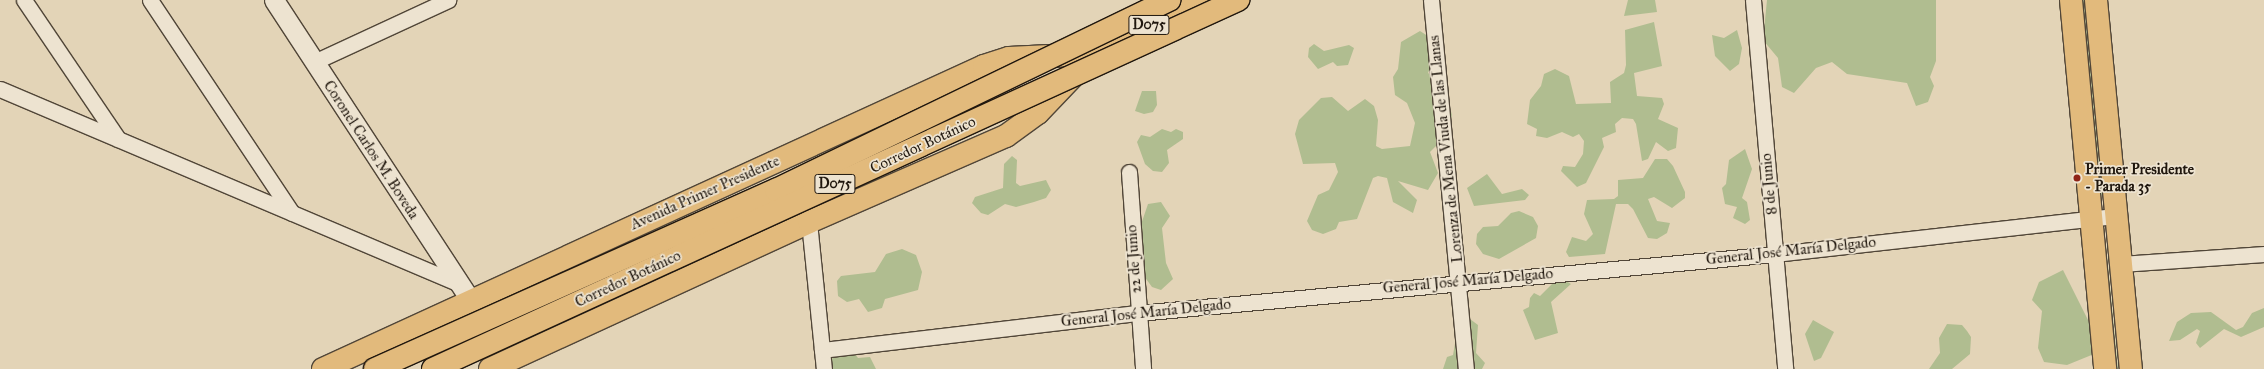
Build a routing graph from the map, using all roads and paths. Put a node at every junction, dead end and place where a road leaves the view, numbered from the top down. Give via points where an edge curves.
1 (24, 0) edge
2 (150, 0) edge
3 (274, 0) edge
4 (448, 0) edge
5 (1169, 0) edge
6 (1202, 0) edge
7 (1238, 0) edge
8 (1431, 0) edge
9 (1753, 0) edge
10 (2071, 0) edge
11 (2096, 0) edge
12 (1097, 50) junction
13 (314, 62) junction
14 (0, 89) edge
15 (118, 139) junction
16 (1128, 172) dead end
17 (292, 213) junction
18 (2116, 216) junction
19 (2090, 220) junction
20 (809, 222) junction
21 (1775, 254) junction
22 (2264, 254) edge
23 (2121, 264) junction
24 (1459, 281) junction
25 (464, 291) junction
26 (1138, 312) junction
27 (822, 350) junction
28 (498, 367) edge
29 (323, 369) edge
30 (375, 369) edge
31 (433, 369) edge
32 (824, 369) edge
33 (1143, 369) edge
34 (1466, 369) edge
35 (1785, 369) edge
36 (2105, 369) edge
37 (2131, 369) edge

1 - 15 street
2 - 17 street
3 - 13 street, Coronel Carlos M. Boveda
4 - 13 street
5 - 30 highway, Corredor Botánico / D075, bridge via 776,190
6 - 12 highway, Avenida Primer Presidente / D075
7 - 31 highway, Corredor Botánico / D075, bridge
8 - 24 street, Lorenza de Mena Viuda de las Llanas
9 - 21 street, 8 de Junio
10 - 19 highway
11 - 18 highway
12 - 20 highway, Avenida Primer Presidente / D075 via 1022,127
12 - 25 highway, Avenida Primer Presidente / D075 via 1070,55 1009,58 984,66
13 - 25 street, Coronel Carlos M. Boveda
14 - 15 street
15 - 17 street
16 - 26 street, 22 de Junio
17 - 25 street
18 - 19 street, General José María Delgado
18 - 23 highway
19 - 21 street, General José María Delgado
19 - 36 highway
20 - 27 street
20 - 28 highway, Avenida Primer Presidente / D075
21 - 24 street, General José María Delgado
21 - 35 street, 8 de Junio
22 - 23 street
23 - 37 highway
24 - 26 street, General José María Delgado
24 - 34 street, Lorenza de Mena Viuda de las Llanas
25 - 29 highway, Avenida Primer Presidente / D075
26 - 27 street, General José María Delgado
26 - 33 street, 22 de Junio
27 - 32 street

